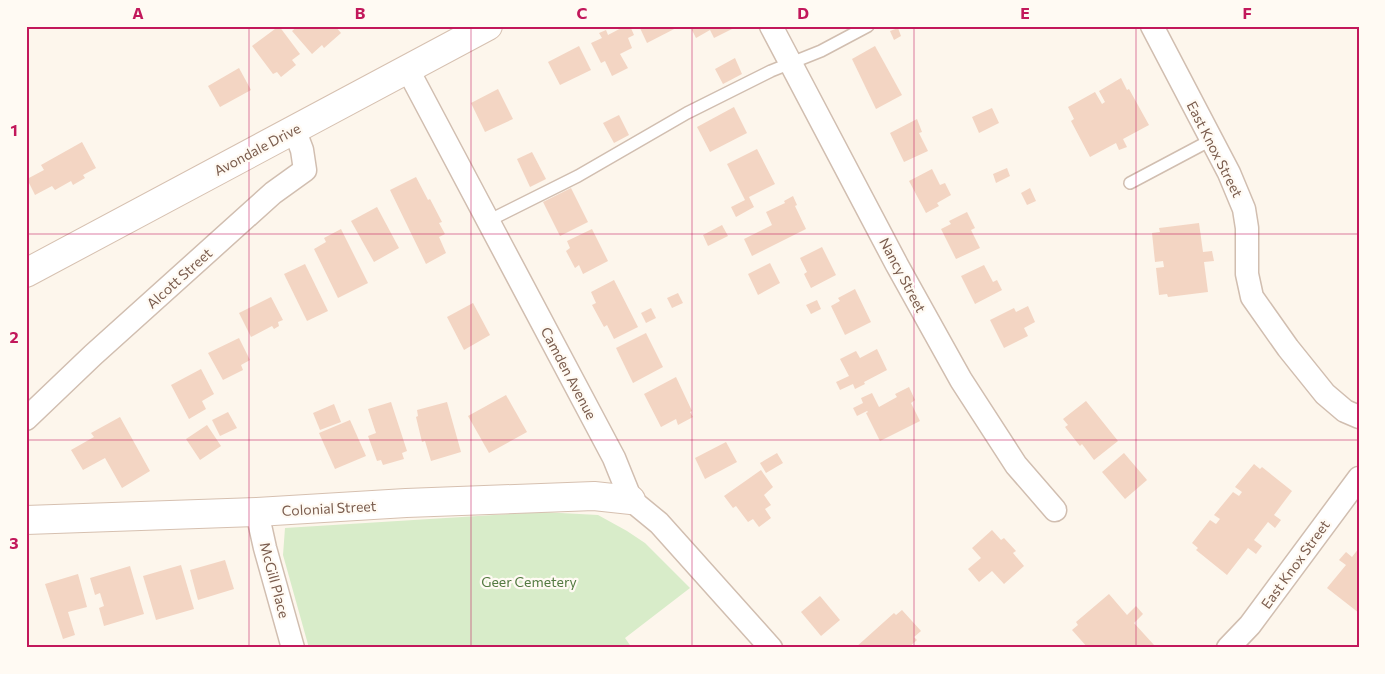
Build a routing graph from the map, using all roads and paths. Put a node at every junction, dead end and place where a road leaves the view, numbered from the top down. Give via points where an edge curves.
1 (488, 26) edge
2 (771, 26) edge
3 (868, 26) edge
4 (1152, 26) edge
5 (791, 64) junction
6 (407, 68) junction
7 (294, 129) junction
8 (1211, 140) junction
9 (1130, 183) dead end
10 (488, 221) junction
11 (26, 273) edge
12 (1359, 416) edge
13 (26, 419) edge
14 (1359, 478) edge
15 (631, 500) junction
16 (1055, 510) dead end
17 (257, 512) junction
18 (26, 520) edge
19 (293, 648) edge
20 (771, 648) edge
21 (1228, 648) edge

1 - 6 street, Avondale Drive
2 - 5 street, Nancy Street
3 - 5 lane
4 - 8 street, East Knox Street
5 - 10 lane via 687,113 578,176
5 - 16 street, Nancy Street via 961,380 1016,465
6 - 7 street, Avondale Drive
6 - 10 street, Camden Avenue
7 - 11 street, Avondale Drive
7 - 13 street, Alcott Street via 305,170 273,192 93,354
8 - 9 lane
8 - 12 street, East Knox Street via 1244,209 1247,274 1252,297 1325,394 1345,411
10 - 15 street, Camden Avenue via 614,458
14 - 21 street, East Knox Street via 1250,625
15 - 17 street, Colonial Street via 594,496
15 - 20 street, Camden Avenue via 659,523
17 - 18 street, Colonial Street
17 - 19 street, McGill Place

